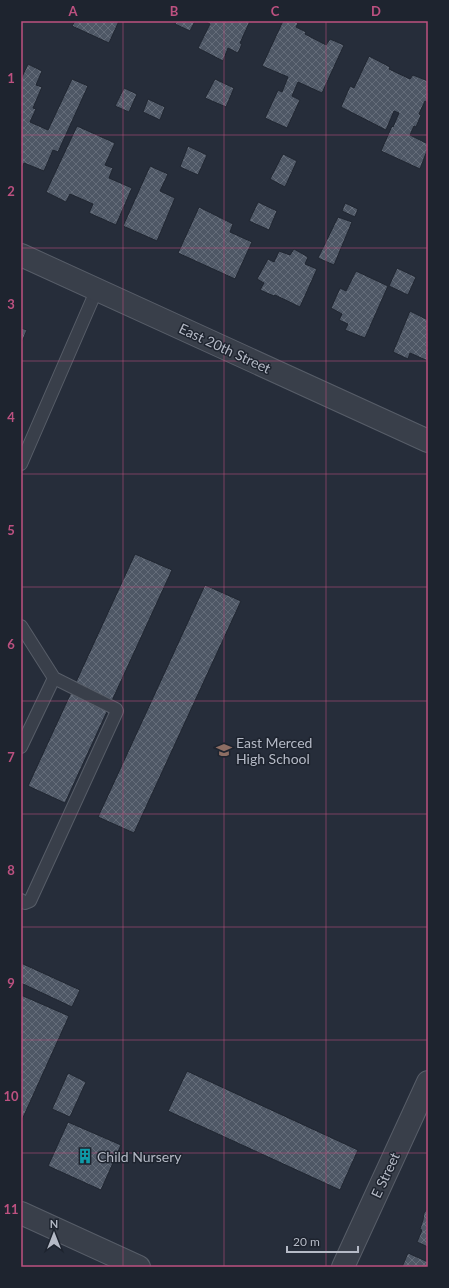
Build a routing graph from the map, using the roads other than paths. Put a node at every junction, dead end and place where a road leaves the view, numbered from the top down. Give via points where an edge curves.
1 (21, 255) edge
2 (96, 289) junction
3 (428, 441) edge
4 (21, 464) edge
5 (21, 626) edge
6 (54, 678) junction
7 (21, 747) edge
8 (21, 900) edge
9 (428, 1082) edge
10 (21, 1213) edge
11 (139, 1267) edge
12 (343, 1267) edge

1 - 2 street, East 20th Street
2 - 3 street, East 20th Street
2 - 4 lane
5 - 6 lane
6 - 7 lane
6 - 8 lane via 117,711 30,901 25,903
9 - 12 street, E Street
10 - 11 street

